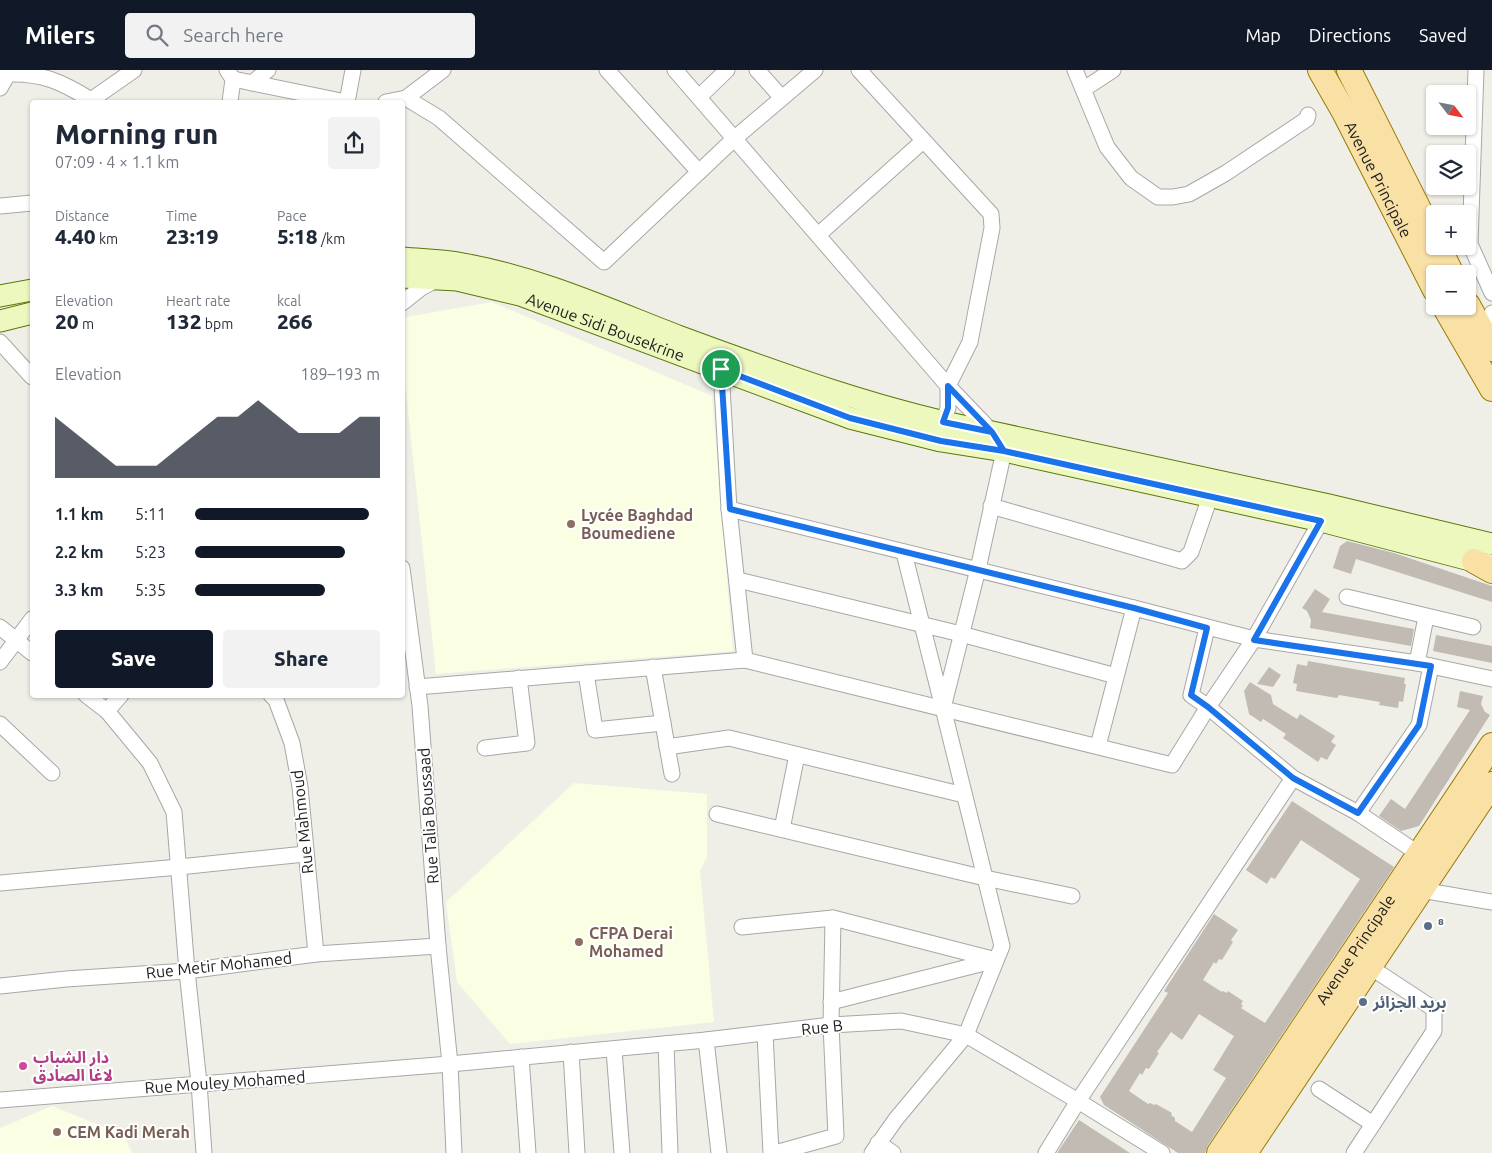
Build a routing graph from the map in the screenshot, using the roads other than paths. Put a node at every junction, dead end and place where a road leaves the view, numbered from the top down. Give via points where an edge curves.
1 (134, 70) edge
2 (268, 70) edge
3 (354, 70) edge
4 (443, 70) edge
5 (608, 70) edge
6 (675, 70) edge
7 (727, 70) edge
8 (757, 70) edge
9 (814, 70) edge
10 (859, 70) edge
11 (1076, 70) edge
12 (1113, 70) edge
13 (1320, 70) edge
14 (1349, 70) edge
15 (1476, 70) edge
16 (7, 72) edge
17 (230, 74) edge
18 (252, 83) junction
19 (0, 88) edge
20 (1084, 89) junction
21 (698, 97) junction
22 (406, 98) junction
23 (782, 98) junction
24 (90, 100) edge
25 (92, 100) edge
26 (230, 100) edge
27 (337, 100) edge
28 (347, 100) edge
29 (396, 100) edge
30 (1308, 115) dead end
31 (735, 138) junction
32 (924, 140) junction
33 (700, 172) junction
34 (30, 203) edge
35 (0, 206) edge
36 (1426, 223) edge
37 (818, 235) junction
38 (405, 258) edge
39 (1426, 272) edge
40 (405, 277) edge
41 (438, 279) junction
42 (30, 290) edge
43 (1492, 293) edge
44 (0, 296) edge
45 (405, 301) edge
46 (30, 314) edge
47 (1457, 315) edge
48 (1474, 315) edge
49 (0, 321) edge
50 (1483, 334) edge
51 (0, 342) edge
52 (721, 369) junction
53 (30, 375) edge
54 (948, 386) junction
55 (1492, 389) edge
56 (943, 422) junction
57 (992, 432) junction
58 (1004, 451) junction
59 (1210, 496) junction
60 (991, 506) junction
61 (730, 509) junction
62 (1321, 521) junction
63 (1492, 544) edge
64 (904, 553) junction
65 (1486, 566) edge
66 (978, 569) junction
67 (738, 580) junction
68 (1347, 597) dead end
69 (405, 608) edge
70 (1134, 608) junction
71 (1426, 617) junction
72 (30, 622) edge
73 (923, 625) junction
74 (0, 627) edge
75 (1473, 627) dead end
76 (1207, 628) junction
77 (962, 634) junction
78 (1254, 640) junction
79 (17, 641) junction
80 (30, 651) edge
81 (745, 660) junction
82 (0, 662) edge
83 (1424, 664) junction
84 (653, 667) junction
85 (586, 673) junction
86 (1116, 676) junction
87 (519, 678) junction
88 (1492, 679) edge
89 (417, 687) junction
90 (90, 698) edge
91 (119, 698) edge
92 (276, 698) edge
93 (1208, 707) junction
94 (943, 708) junction
95 (108, 711) junction
96 (663, 723) junction
97 (0, 724) edge
98 (1492, 745) edge
99 (1098, 746) junction
100 (667, 747) junction
101 (485, 748) dead end
102 (797, 755) junction
103 (52, 773) dead end
104 (672, 774) dead end
105 (1293, 778) junction
106 (1492, 784) edge
107 (964, 795) junction
108 (1358, 813) junction
109 (717, 814) dead end
110 (782, 829) junction
111 (305, 854) junction
112 (1419, 854) junction
113 (179, 867) junction
114 (985, 878) junction
115 (0, 883) edge
116 (1421, 890) junction
117 (1072, 896) dead end
118 (1492, 902) edge
119 (833, 918) junction
120 (742, 927) dead end
121 (438, 946) junction
122 (316, 954) junction
123 (996, 960) junction
124 (1370, 967) junction
125 (186, 970) junction
126 (0, 986) edge
127 (832, 1002) junction
128 (831, 1025) junction
129 (765, 1034) junction
130 (966, 1036) junction
131 (706, 1040) junction
132 (666, 1044) junction
133 (614, 1050) junction
134 (571, 1052) junction
135 (521, 1057) junction
136 (450, 1064) junction
137 (199, 1083) junction
138 (1319, 1089) dead end
139 (0, 1100) edge
140 (1078, 1101) junction
141 (1373, 1124) junction
142 (875, 1148) edge
143 (204, 1153) edge
144 (454, 1153) edge
145 (528, 1153) edge
146 (577, 1153) edge
147 (622, 1153) edge
148 (670, 1153) edge
149 (719, 1153) edge
150 (771, 1153) edge
151 (775, 1153) edge
152 (893, 1153) edge
153 (1046, 1153) edge
154 (1162, 1153) edge
155 (1219, 1153) edge
156 (1244, 1153) edge
157 (1354, 1153) edge

1 - 25 street
2 - 18 street
3 - 28 street
4 - 22 street
5 - 33 street
6 - 21 street
7 - 21 street
8 - 23 street
9 - 23 street
10 - 32 street
11 - 20 street
12 - 20 street
13 - 39 main road, Avenue Principale
14 - 36 main road, Avenue Principale
15 - 43 street via 1470,244
16 - 19 street
16 - 24 street via 50,78
17 - 18 street
17 - 26 street
18 - 27 street
20 - 30 street via 1107,147 1131,178 1158,197 1189,194 1277,140
21 - 31 street
22 - 29 street
22 - 33 street via 440,118 604,262
23 - 31 street
31 - 33 street
31 - 37 street
32 - 37 street
32 - 54 street via 991,214 992,228 970,342
34 - 35 street
37 - 54 street
38 - 56 main road via 462,264 526,279 781,374
40 - 41 main road, Avenue Sidi Bousekrine
41 - 45 street
41 - 52 main road, Avenue Sidi Bousekrine via 457,280 520,295
42 - 44 main road
46 - 49 main road
47 - 50 main road
48 - 50 main road
50 - 55 main road
51 - 53 street
52 - 58 main road, Avenue Sidi Bousekrine via 850,418 941,441
52 - 61 street
54 - 56 street via 948,408
54 - 57 street
56 - 57 main road
57 - 58 street
57 - 63 main road
58 - 59 main road, Avenue Sidi Bousekrine
58 - 60 street
59 - 60 street via 1192,552 1182,561
59 - 62 main road, Avenue Sidi Bousekrine
60 - 66 street
61 - 64 street
61 - 67 street
62 - 65 main road, Avenue Sidi Bousekrine
62 - 78 street
64 - 66 street
64 - 73 street
66 - 70 street
66 - 77 street
67 - 73 street
67 - 81 street
68 - 71 street
69 - 89 street, Rue Talia Boussaad
70 - 76 street
70 - 86 street
71 - 75 street
71 - 83 street
72 - 79 street
73 - 77 street
73 - 94 street
74 - 79 street
76 - 78 street
76 - 93 street via 1191,695
77 - 86 street
77 - 94 street
78 - 83 street
78 - 93 street
79 - 80 street
79 - 82 street
81 - 84 street
81 - 94 street
83 - 88 street
83 - 108 street via 1419,725
84 - 85 street
84 - 96 street
85 - 87 street
85 - 96 street via 595,730
86 - 99 street
87 - 89 street
87 - 101 street via 527,743
89 - 121 street, Rue Talia Boussaad
90 - 95 street
91 - 95 street
92 - 111 street, Rue Mahmoud via 292,743
93 - 99 street via 1172,765
93 - 105 street
94 - 99 street
94 - 107 street
95 - 113 street via 150,763 174,812
96 - 100 street
97 - 103 street
98 - 112 main road, Avenue Principale
100 - 102 street via 729,738
100 - 104 street
102 - 107 street
102 - 110 street
105 - 108 street
105 - 140 street
106 - 116 main road, Avenue Principale
107 - 114 street
108 - 112 street
109 - 110 street
110 - 114 street
111 - 113 street
111 - 122 street, Rue Mahmoud
112 - 155 main road, Avenue Principale
113 - 115 street
113 - 125 street
114 - 117 street
114 - 123 street via 1002,946
116 - 118 street
116 - 124 main road, Avenue Principale
119 - 120 street
119 - 123 street
119 - 127 street
121 - 122 street, Rue Metir Mohamed
121 - 136 street, Rue Talia Boussaad
122 - 125 street, Rue Metir Mohamed
123 - 127 street
123 - 130 street
124 - 141 street via 1434,1009 1434,1031
124 - 156 main road, Avenue Principale
125 - 126 street, Rue Metir Mohamed
125 - 137 street
127 - 128 street
128 - 129 street, Rue B
128 - 130 street, Rue B via 901,1021
128 - 151 street via 836,1136
129 - 131 street, Rue B
129 - 150 street
130 - 140 street, Rue B
130 - 142 street via 896,1118
131 - 132 street, Rue B
131 - 149 street
132 - 133 street, Rue B
132 - 148 street
133 - 134 street, Rue B
133 - 147 street
134 - 135 street, Rue B
134 - 146 street
135 - 136 street, Rue B
135 - 145 street
136 - 137 street, Rue Mouley Mohamed
136 - 144 street, Rue Talia Boussaad
137 - 139 street, Rue Mouley Mohamed
137 - 143 street
138 - 141 street
140 - 153 street
140 - 154 street, Rue B
141 - 157 street
142 - 152 street

